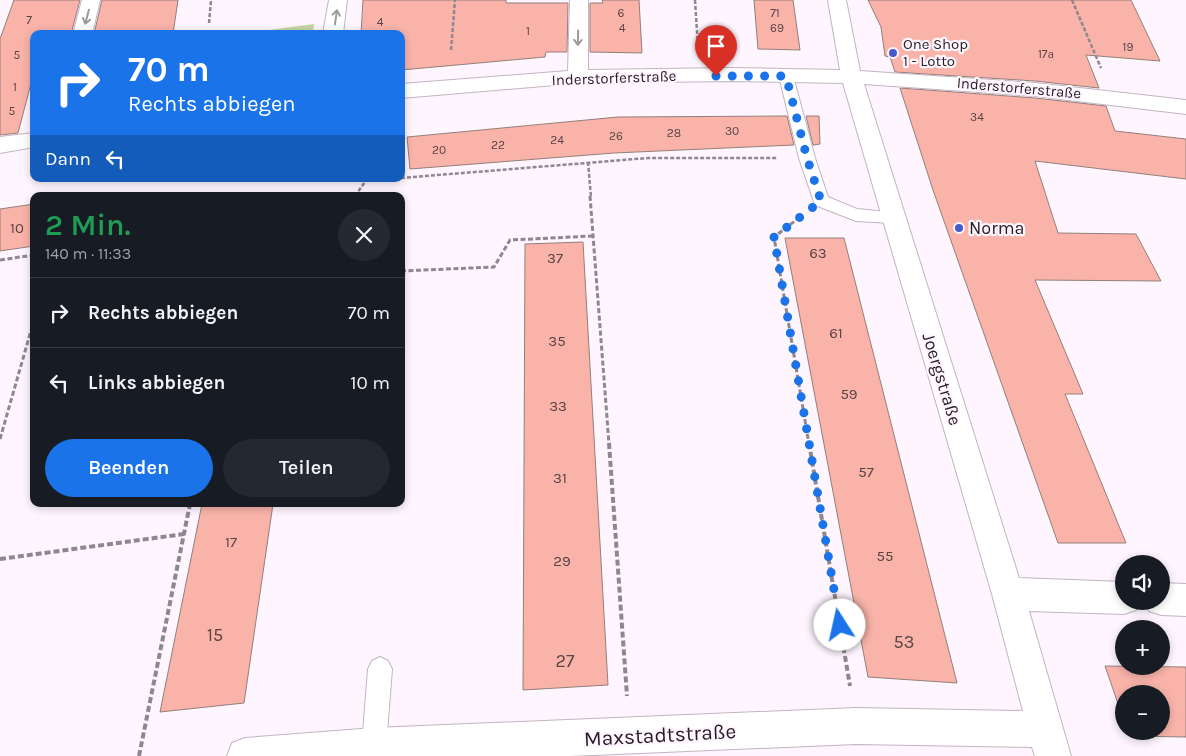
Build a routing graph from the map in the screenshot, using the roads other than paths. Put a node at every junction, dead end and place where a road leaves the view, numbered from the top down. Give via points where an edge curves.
1 (91, 0) edge
2 (338, 0) edge
3 (579, 0) edge
4 (837, 0) edge
5 (83, 30) edge
6 (334, 30) edge
7 (786, 76) junction
8 (851, 76) junction
9 (578, 77) junction
10 (405, 92) edge
11 (1186, 107) edge
12 (30, 141) edge
13 (0, 145) edge
14 (892, 217) junction
15 (1008, 594) junction
16 (1115, 598) edge
17 (1170, 599) edge
18 (1186, 600) edge
19 (380, 669) dead end
20 (1049, 742) edge
21 (374, 746) junction
22 (245, 756) edge

1 -> 5 street
6 -> 2 street
3 -> 9 street
4 - 8 street, Joergstraße
7 - 8 street, Inderstorferstraße
7 - 9 street, Inderstorferstraße
7 - 14 lane via 821,201 856,215
8 - 11 street, Inderstorferstraße via 1114,97
8 - 14 street, Joergstraße
9 - 10 street, Inderstorferstraße
12 - 13 street
14 - 15 street, Joergstraße
15 - 16 street
15 - 20 street, Joergstraße
17 - 18 street
19 - 21 lane
20 - 21 street, Maxstadtstraße via 856,726
21 - 22 street, Maxstadtstraße

